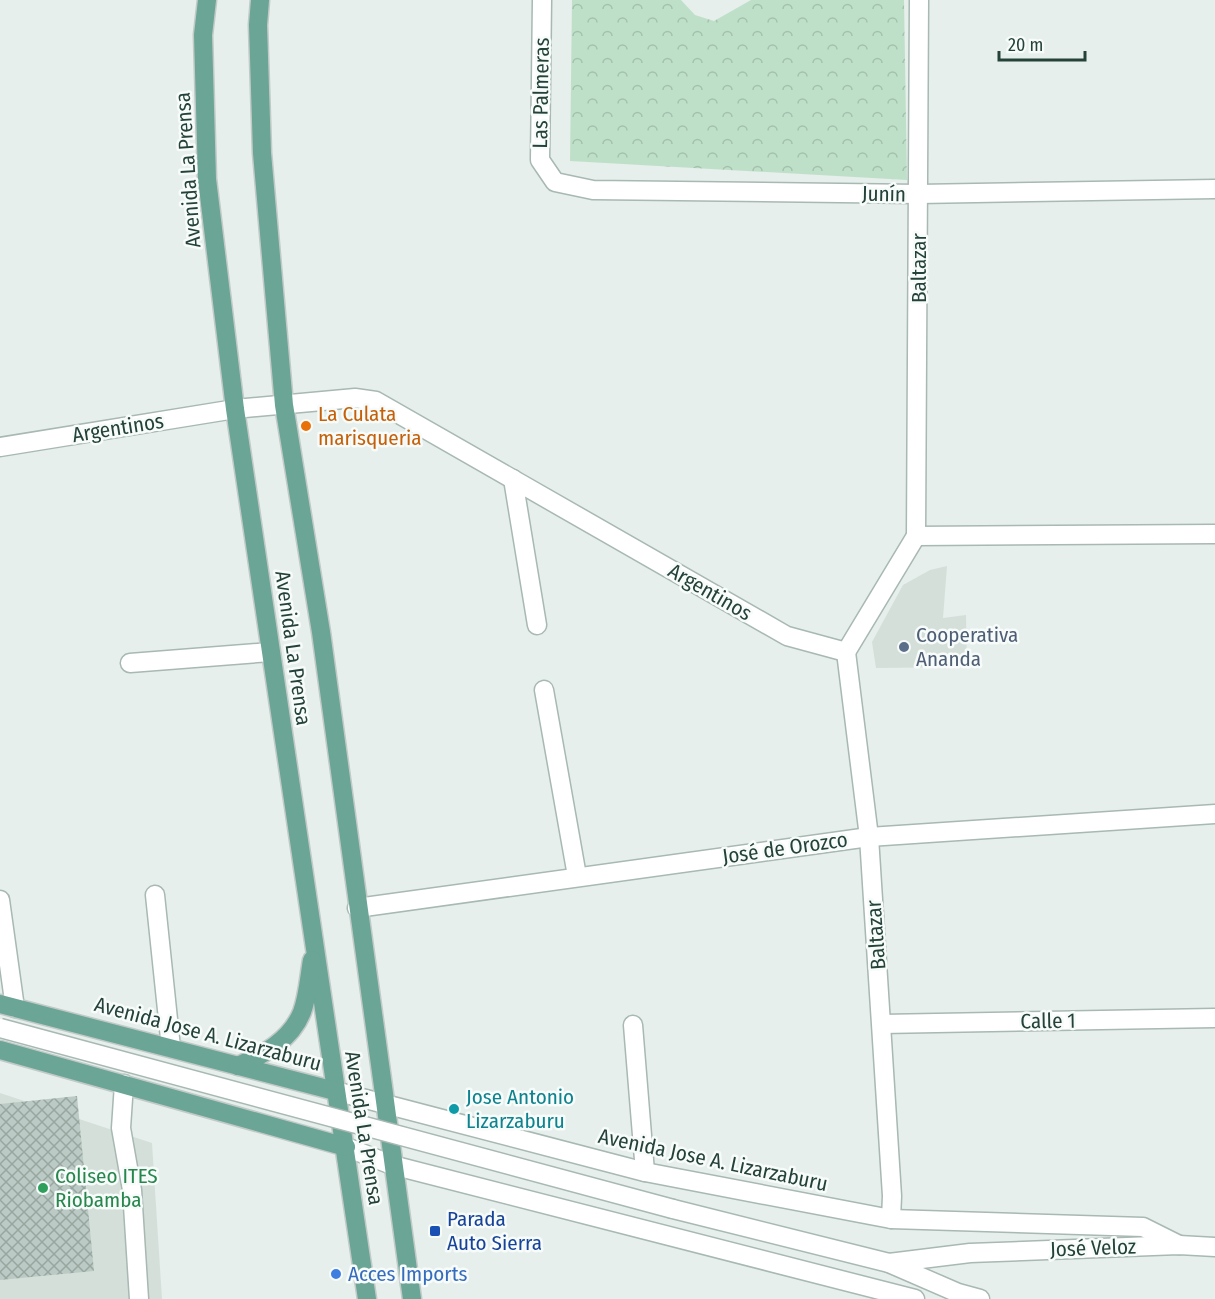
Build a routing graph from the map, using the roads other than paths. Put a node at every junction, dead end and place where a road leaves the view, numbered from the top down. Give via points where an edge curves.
1 (207, 0) edge
2 (260, 0) edge
3 (542, 0) edge
4 (919, 0) edge
5 (555, 182) joint
6 (1215, 189) edge
7 (919, 194) junction
8 (284, 405) junction
9 (235, 409) junction
10 (0, 447) edge
11 (513, 479) junction
12 (1215, 534) edge
13 (916, 537) junction
14 (537, 625) dead end
15 (270, 652) junction
16 (846, 652) junction
17 (130, 663) dead end
18 (544, 690) dead end
19 (1215, 814) edge
20 (869, 837) junction
21 (577, 876) junction
22 (154, 895) dead end
23 (0, 900) edge
24 (357, 908) junction
25 (315, 947) junction
26 (8, 1006) edge
27 (1215, 1018) edge
28 (882, 1024) junction
29 (633, 1025) dead end
30 (0, 1028) edge
31 (171, 1048) junction
32 (0, 1050) edge
33 (237, 1066) junction
34 (124, 1084) junction
35 (335, 1091) junction
36 (386, 1104) junction
37 (346, 1148) junction
38 (392, 1165) junction
39 (645, 1172) junction
40 (891, 1219) junction
41 (1179, 1245) junction
42 (1215, 1247) edge
43 (889, 1263) junction
44 (128, 1299) edge
45 (139, 1299) edge
46 (367, 1299) edge
47 (412, 1299) edge
48 (915, 1299) edge
49 (980, 1299) edge

1 - 9 main road, Avenida La Prensa via 203,35 207,179
2 - 8 main road, Avenida La Prensa via 262,153
3 - 5 street, Las Palmeras via 540,160
4 - 7 street, Baltazar
5 - 7 street, Junín via 593,190
6 - 7 street, Junín
7 - 13 street, Baltazar
8 - 9 street, Argentinos
8 - 11 street, Argentinos via 355,398 376,401
8 - 24 main road, Avenida La Prensa via 321,632
9 - 10 street, Argentinos
9 - 15 main road, Avenida La Prensa
11 - 14 street
11 - 16 street, Argentinos via 787,636
12 - 13 street
13 - 16 street
15 - 17 street
15 - 25 main road, Avenida La Prensa
16 - 20 street, Baltazar
18 - 21 street
19 - 20 street, José de Orozco
20 - 21 street, José de Orozco
20 - 28 street, Baltazar
21 - 24 street, José de Orozco
22 - 31 street
23 - 26 street
24 - 36 main road, Avenida La Prensa
25 - 33 main road via 302,1013 285,1037 262,1056
25 - 35 main road, Avenida La Prensa
26 - 31 main road, Avenida Jose A. Lizarzaburu
27 - 28 street, Calle 1
28 - 40 street, Baltazar
29 - 39 street
30 - 43 street, bridge
31 - 33 main road, Avenida Jose A. Lizarzaburu
32 - 34 main road
33 - 35 main road, Avenida Jose A. Lizarzaburu
34 - 37 main road
34 - 45 street via 121,1128 132,1190
35 - 36 street, Avenida Jose A. Lizarzaburu
35 - 37 main road, Avenida La Prensa
36 - 38 main road, Avenida La Prensa
36 - 39 street, Avenida Jose A. Lizarzaburu
37 - 38 street
37 - 46 main road, Avenida La Prensa
38 - 47 main road, Avenida La Prensa
38 - 48 street
39 - 40 street, Avenida Jose A. Lizarzaburu
40 - 41 street, Avenida Jose A. Lizarzaburu via 1143,1227
41 - 42 street, José Veloz
41 - 43 street, José Veloz via 970,1253
43 - 49 street
44 - 45 street

